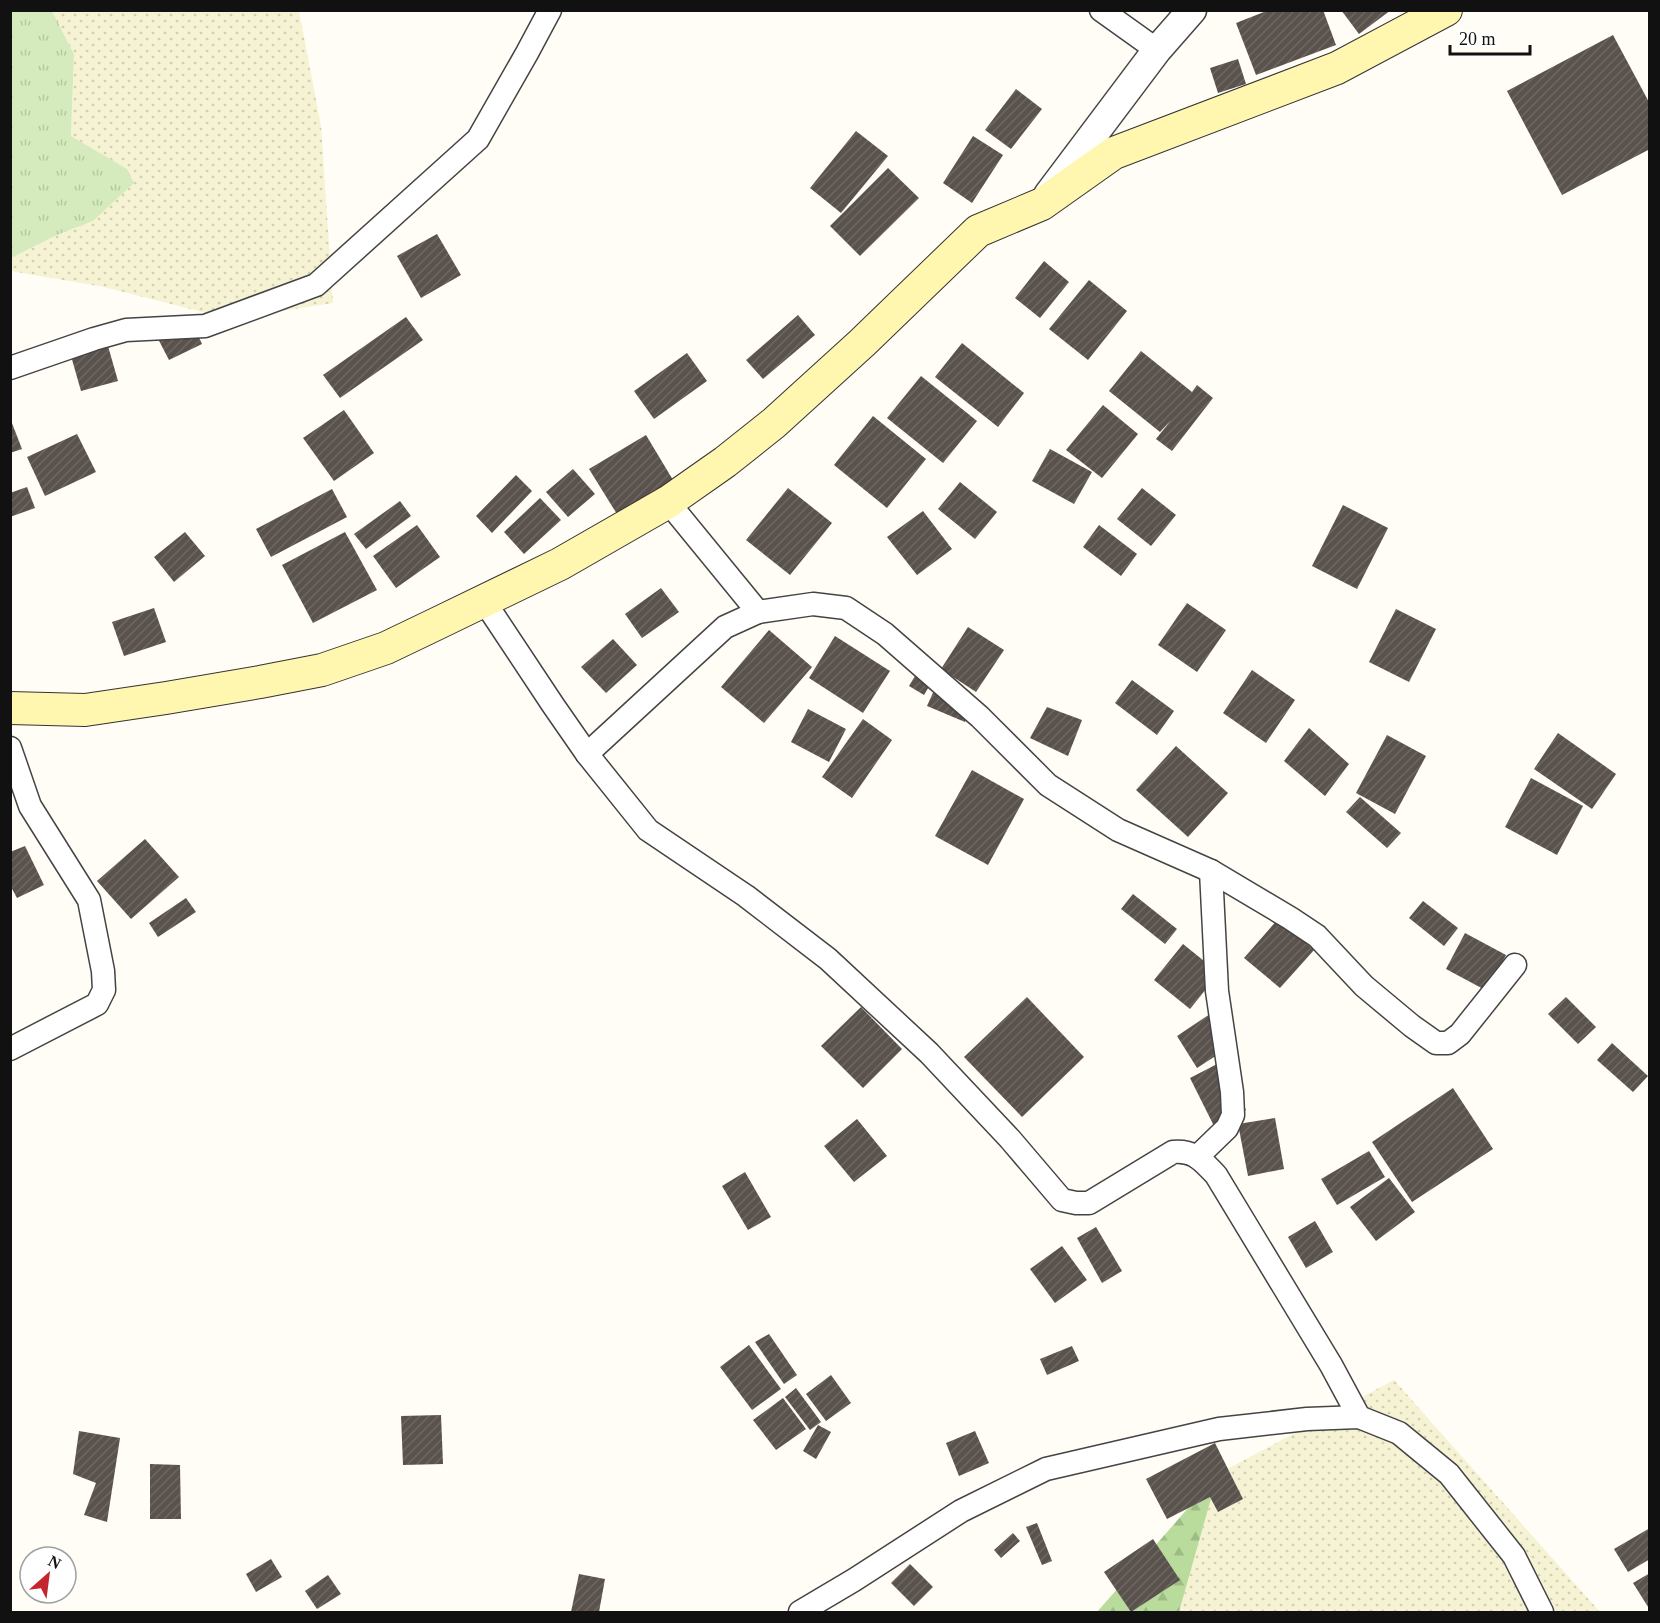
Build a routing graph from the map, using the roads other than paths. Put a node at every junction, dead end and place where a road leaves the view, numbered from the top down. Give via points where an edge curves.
1 (550, 10) edge
2 (1101, 10) edge
3 (1192, 10) edge
4 (1446, 10) edge
5 (1157, 50) junction
6 (1042, 204) junction
7 (10, 368) edge
8 (668, 502) junction
9 (484, 601) junction
10 (758, 612) junction
11 (10, 708) edge
12 (10, 748) edge
13 (586, 753) junction
14 (1210, 871) junction
15 (1515, 964) dead end
16 (10, 1049) edge
17 (1197, 1157) junction
18 (1359, 1417) junction
19 (800, 1612) edge
20 (1542, 1612) edge

1 - 7 street via 478,139 316,285 204,326 126,330
2 - 5 street
3 - 5 street
4 - 6 main road via 1337,68 1114,153
5 - 6 street
6 - 8 main road via 978,231 774,423
8 - 9 main road via 560,564
8 - 10 street
9 - 11 main road via 386,648 322,670 85,710
9 - 13 street
10 - 13 street via 725,627
10 - 14 street via 813,604 846,608 885,634 972,709 1048,785 1118,830
12 - 16 street via 30,806 89,900 104,990 97,1004
13 - 17 street via 648,830 746,896 828,959 929,1053 1062,1200 1089,1203 1173,1152 1185,1151
14 - 15 street via 1317,936 1364,986 1436,1043 1448,1043 1460,1034
14 - 17 street via 1217,991 1233,1115 1227,1128
17 - 18 street via 1216,1175
18 - 19 street via 1219,1429 1046,1469 962,1511
18 - 20 street via 1399,1432 1449,1474 1514,1556

